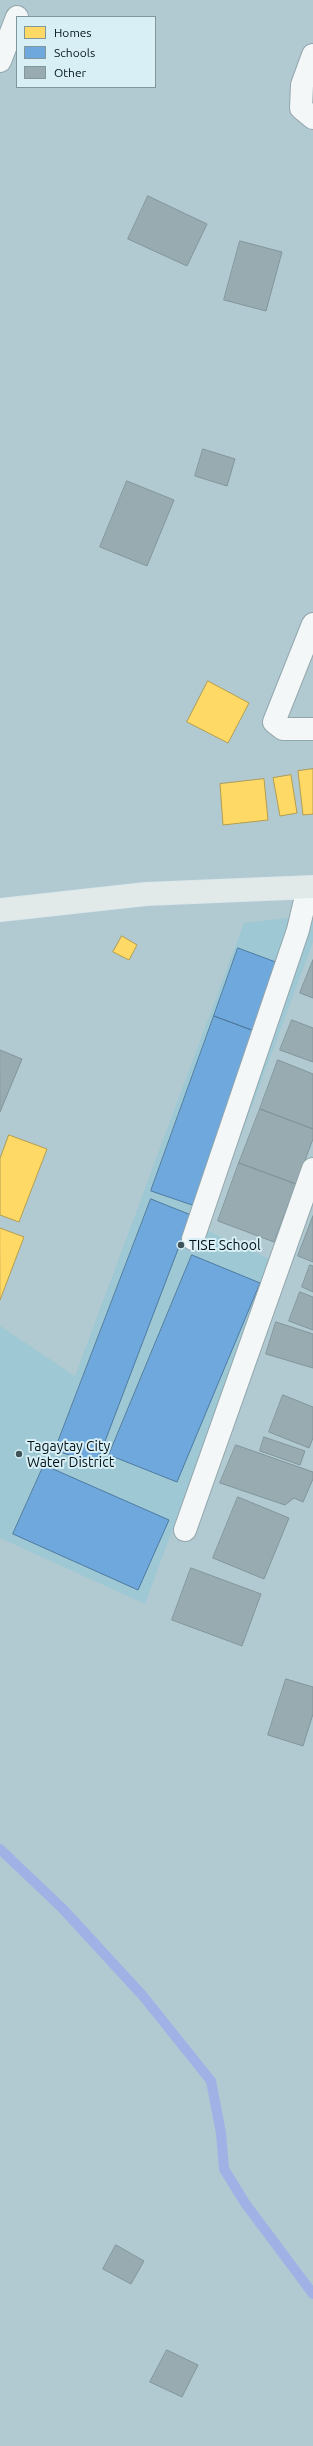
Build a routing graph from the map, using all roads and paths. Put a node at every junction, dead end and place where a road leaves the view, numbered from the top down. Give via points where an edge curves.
1 (24, 0) edge
2 (17, 16) edge
3 (16, 20) edge
4 (313, 55) edge
5 (0, 61) edge
6 (313, 118) edge
7 (313, 624) edge
8 (313, 729) edge
9 (311, 887) edge
10 (0, 910) edge
11 (313, 1169) edge
12 (193, 1239) dead end
13 (185, 1530) dead end

1 - 2 street
3 - 5 street
4 - 6 street via 302,85 301,108
7 - 8 street via 274,722 283,729
9 - 10 main road via 146,894
9 - 12 street
11 - 13 street

